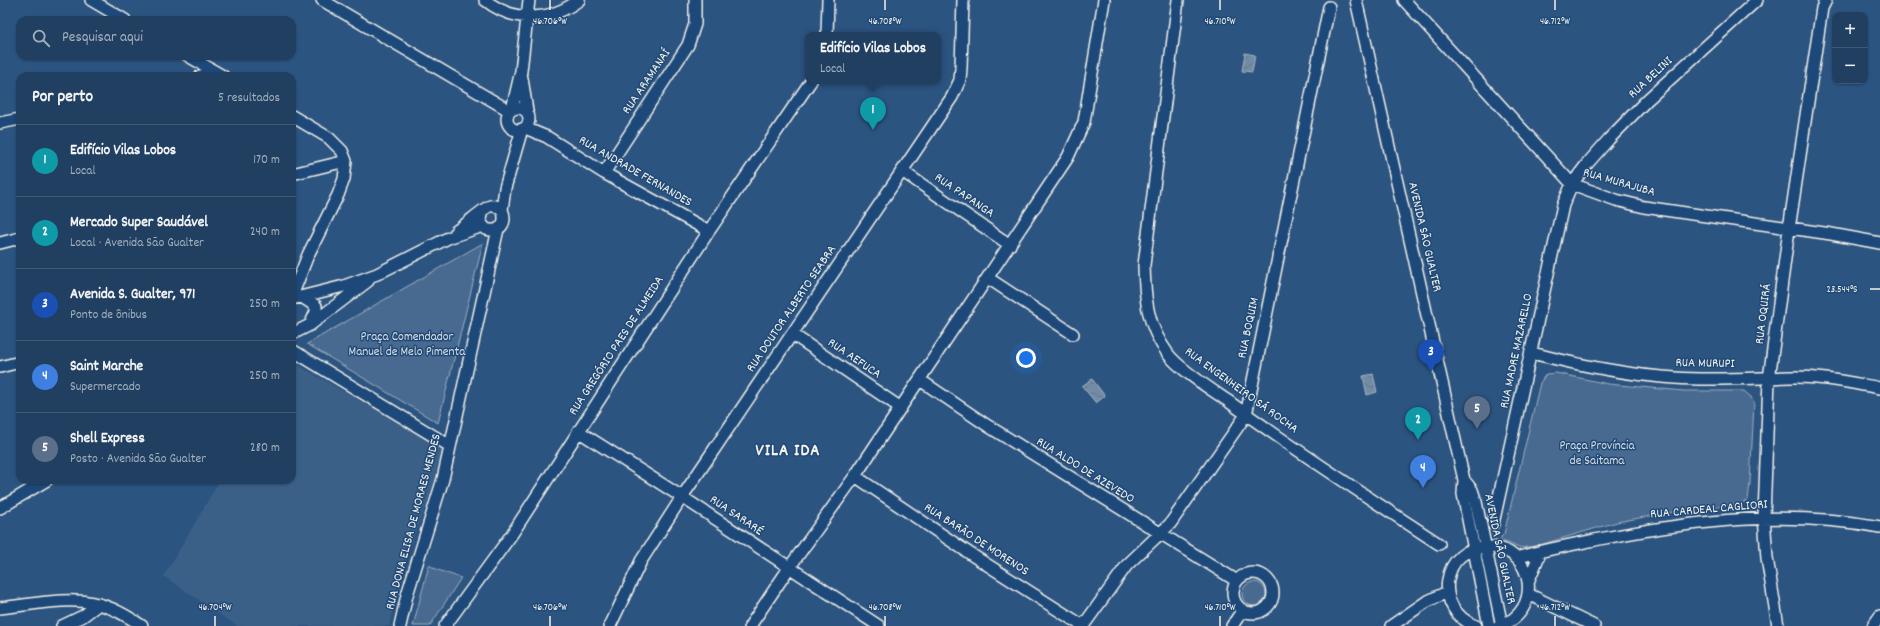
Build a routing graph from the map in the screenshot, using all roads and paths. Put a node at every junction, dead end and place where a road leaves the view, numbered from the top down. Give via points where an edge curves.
1 (322, 0) edge
2 (485, 0) edge
3 (528, 0) edge
4 (579, 0) edge
5 (695, 0) edge
6 (828, 0) edge
7 (963, 0) edge
8 (1104, 0) edge
9 (1178, 0) edge
10 (1356, 0) edge
11 (1404, 0) edge
12 (1757, 0) edge
13 (93, 1) edge
14 (1822, 3) edge
15 (1329, 7) dead end
16 (118, 16) edge
17 (528, 18) junction
18 (826, 32) edge
19 (195, 60) edge
20 (521, 71) junction
21 (216, 72) edge
22 (808, 84) edge
23 (510, 112) junction
24 (296, 118) edge
25 (16, 120) edge
26 (0, 123) edge
27 (523, 123) junction
28 (346, 161) junction
29 (902, 171) junction
30 (296, 173) edge
31 (604, 173) junction
32 (1572, 184) junction
33 (498, 208) junction
34 (481, 212) junction
35 (485, 228) junction
36 (498, 229) junction
37 (1789, 229) junction
38 (709, 231) junction
39 (448, 238) junction
40 (16, 239) edge
41 (1880, 242) edge
42 (0, 243) edge
43 (1010, 245) junction
44 (490, 261) junction
45 (377, 274) junction
46 (988, 278) junction
47 (297, 279) junction
48 (296, 288) edge
49 (316, 293) junction
50 (296, 297) edge
51 (296, 297) edge
52 (310, 325) junction
53 (296, 332) edge
54 (792, 334) junction
55 (1073, 334) dead end
56 (296, 352) edge
57 (1532, 353) junction
58 (16, 363) edge
59 (0, 367) edge
60 (1769, 379) junction
61 (920, 380) junction
62 (1880, 388) edge
63 (901, 408) junction
64 (1246, 415) junction
65 (578, 431) junction
66 (450, 446) junction
67 (855, 476) junction
68 (39, 484) edge
69 (682, 497) junction
70 (0, 508) edge
71 (1764, 517) junction
72 (1493, 524) dead end
73 (1880, 527) edge
74 (1160, 535) junction
75 (1439, 544) dead end
76 (1479, 548) junction
77 (1541, 551) junction
78 (1516, 558) junction
79 (789, 568) junction
80 (1237, 581) junction
81 (1528, 582) junction
82 (1447, 592) junction
83 (1528, 594) junction
84 (99, 604) junction
85 (0, 608) edge
86 (1242, 611) junction
87 (1880, 616) edge
88 (1473, 625) edge
89 (62, 626) edge
90 (142, 626) edge
91 (400, 626) edge
92 (446, 626) edge
93 (610, 626) edge
94 (750, 626) edge
95 (879, 626) edge
96 (1083, 626) edge
97 (1232, 626) edge
98 (1391, 626) edge
99 (1490, 626) edge
100 (1501, 626) edge
101 (1594, 626) edge
102 (1778, 626) edge
103 (1873, 626) edge

1 - 23 street
2 - 17 street via 493,7
3 - 17 street
4 - 17 street via 557,13
5 - 31 street, RUA ARAMANAÍ via 695,24 688,45
6 - 18 street
7 - 29 street, RUA DOUTOR ALBERTO SEABRA via 960,80 952,97
8 - 43 street via 1084,122 1068,157
9 - 64 street, RUA ENGENHEIRO SÁ ROCHA via 1148,227 1144,266 1145,301 1155,333 1169,355
10 - 76 street, AVENIDA SÃO GUALTER via 1464,480 1463,494
11 - 32 street, RUA MURAJUBA
12 - 32 street, RUA BELINI via 1647,100 1587,164
13 - 16 street
14 - 37 street, RUA OQUIRÁ
15 - 64 street, RUA BOQUIM
17 - 20 street
19 - 21 street
20 - 23 street
20 - 27 street
22 - 38 street, RUA GREGÓRIO PAES DE ALMEIDA
23 - 27 street via 517,107
23 - 27 street, RUA ANDRADE FERNANDES via 508,124
24 - 28 street via 329,138 342,151
25 - 26 street
27 - 31 street, RUA ANDRADE FERNANDES
27 - 33 street
28 - 30 street
28 - 47 street via 344,179 338,195
29 - 43 street, RUA PAPANGA
29 - 54 street, RUA DOUTOR ALBERTO SEABRA
31 - 38 street, RUA ANDRADE FERNANDES
32 - 37 street, RUA MURAJUBA via 1644,207
32 - 57 street, RUA MADRE MAZARELLO via 1563,205
33 - 34 street via 487,207
33 - 36 street via 505,218 502,227
34 - 35 street via 480,219
34 - 39 street
35 - 36 street via 494,231
35 - 39 street
35 - 44 street, RUA DONA ELISA DE MORAES MENDES
36 - 44 street, RUA DONA ELISA DE MORAES MENDES
37 - 41 street, RUA MURAJUBA
37 - 60 street, RUA OQUIRÁ
38 - 65 street, RUA GREGÓRIO PAES DE ALMEIDA
39 - 45 street
40 - 42 street
43 - 46 street
44 - 66 street, RUA DONA ELISA DE MORAES MENDES
45 - 49 street
45 - 52 street
46 - 55 street
46 - 61 street
47 - 48 street
47 - 49 street
49 - 50 street
51 - 52 street via 316,306
52 - 53 street
54 - 63 street, RUA AEFUCA
54 - 69 street, RUA DOUTOR ALBERTO SEABRA
56 - 66 street
57 - 60 street, RUA MURUPI via 1646,375 1675,378
57 - 72 street, RUA MADRE MAZARELLO
58 - 59 street
60 - 62 street, RUA MURUPI via 1791,377 1841,381
60 - 71 street, RUA OQUIRÁ
61 - 63 street
61 - 74 street, RUA ALDO DE AZEVEDO
63 - 67 street
64 - 74 street, RUA BOQUIM
64 - 75 street, RUA ENGENHEIRO SÁ ROCHA
65 - 69 street, RUA SARARÉ
65 - 92 street, RUA GREGÓRIO PAES DE ALMEIDA via 512,534
66 - 91 street, RUA DONA ELISA DE MORAES MENDES via 443,479
67 - 79 street
67 - 96 street, RUA BARÃO DE MORENOS via 972,556
68 - 70 street
69 - 79 street, RUA SARARÉ
69 - 93 street, RUA DOUTOR ALBERTO SEABRA via 641,561
71 - 73 street, RUA CARDEAL CAGLIORI via 1852,522
71 - 77 street, RUA CARDEAL CAGLIORI via 1647,530
71 - 102 street, RUA OQUIRÁ via 1767,558
74 - 80 street, RUA ALDO DE AZEVEDO
74 - 96 street, RUA BOQUIM via 1127,565
76 - 78 street via 1504,550
76 - 82 street via 1467,552 1455,563 1448,577
76 - 99 street, AVENIDA SÃO GUALTER
76 - 100 street, AVENIDA SÃO GUALTER
77 - 78 street, RUA CARDEAL CAGLIORI
77 - 81 street
78 - 81 street via 1524,569
79 - 94 street
79 - 95 street, RUA SARARÉ
80 - 86 street via 1234,587 1234,600
80 - 86 street via 1249,573 1263,575 1273,586 1274,593 1269,607 1257,614
81 - 83 street
82 - 88 street via 1455,612
82 - 98 street via 1426,602
83 - 100 street via 1519,613
83 - 101 street
84 - 85 street via 73,601
84 - 89 street via 83,616
84 - 90 street via 116,610
86 - 97 street
87 - 103 street

